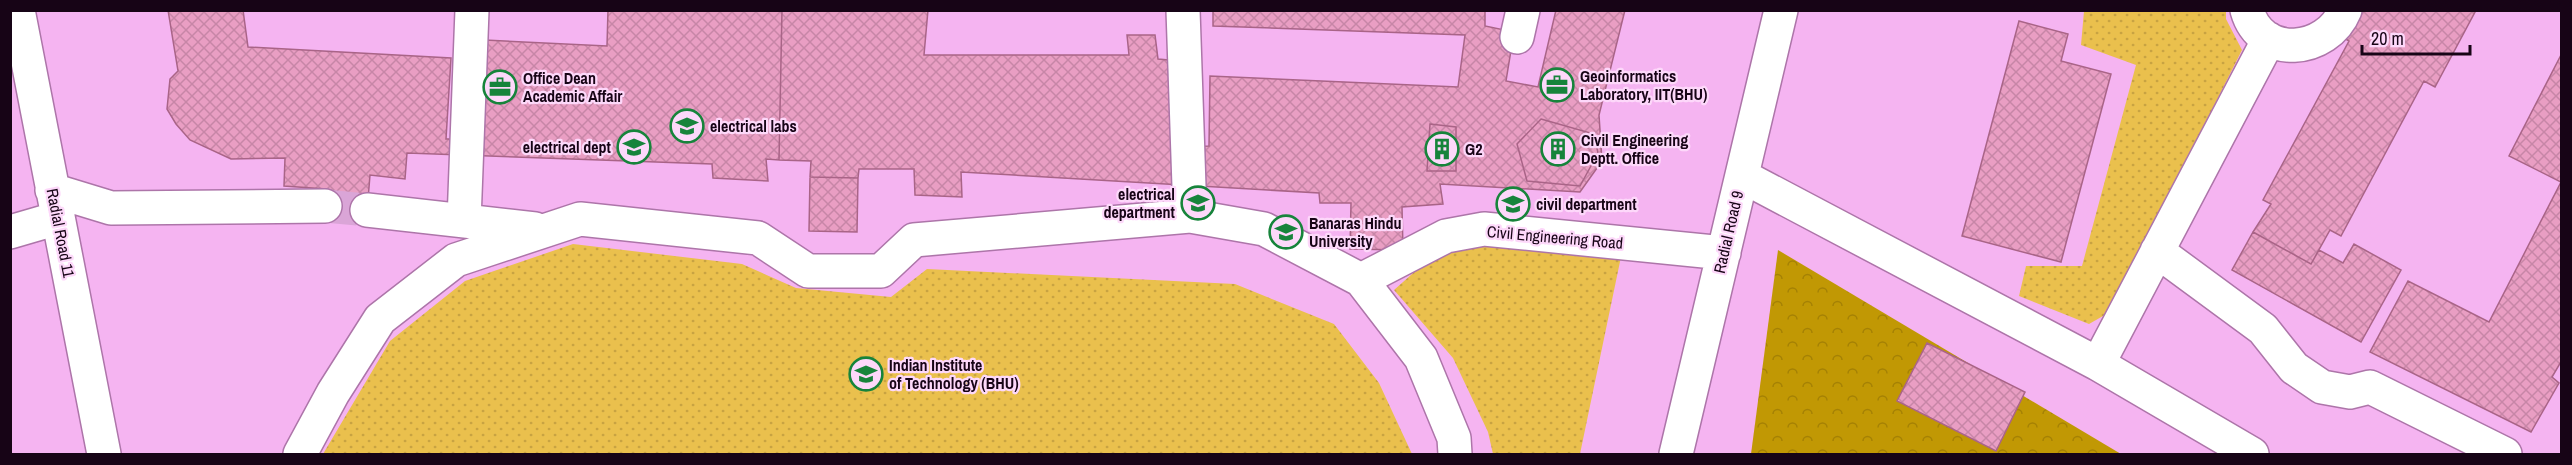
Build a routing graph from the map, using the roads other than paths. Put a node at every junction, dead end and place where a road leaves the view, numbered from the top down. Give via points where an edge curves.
1 (18, 10) edge
2 (472, 10) edge
3 (1184, 10) edge
4 (1781, 10) edge
5 (2247, 10) edge
6 (2345, 10) edge
7 (2269, 39) junction
8 (1742, 176) junction
9 (326, 206) tunnel mouth
10 (111, 208) junction
11 (367, 210) tunnel mouth
12 (1190, 216) junction
13 (58, 218) junction
14 (464, 221) junction
15 (547, 230) junction
16 (10, 232) edge
17 (2157, 251) junction
18 (1724, 253) junction
19 (1361, 280) junction
20 (2098, 364) junction
21 (104, 454) edge
22 (300, 454) edge
23 (1455, 454) edge
24 (1676, 454) edge
25 (2252, 454) edge
26 (2505, 454) edge

1 - 13 lane, Radial Road 11
2 - 14 lane
3 - 12 lane
4 - 8 lane, Radial Road 9
5 - 7 lane via 2257,30
6 - 7 lane via 2328,35 2311,44 2293,46
7 - 17 lane
8 - 18 lane, Radial Road 9
8 - 20 lane
9 - 10 lane
10 - 13 lane
10 - 13 lane
11 - 14 lane
12 - 15 lane via 914,240 881,272 808,271 758,238 580,219
12 - 19 lane via 1264,229
13 - 16 lane
13 - 21 lane, Radial Road 11
14 - 15 lane
15 - 22 lane via 456,260 380,319
17 - 20 lane
17 - 26 lane via 2263,329 2294,368 2322,387 2350,392 2370,387
18 - 19 lane, Civil Engineering Road via 1484,229 1446,236
18 - 24 lane, Radial Road 9
19 - 23 lane via 1421,358 1454,438
20 - 25 lane

